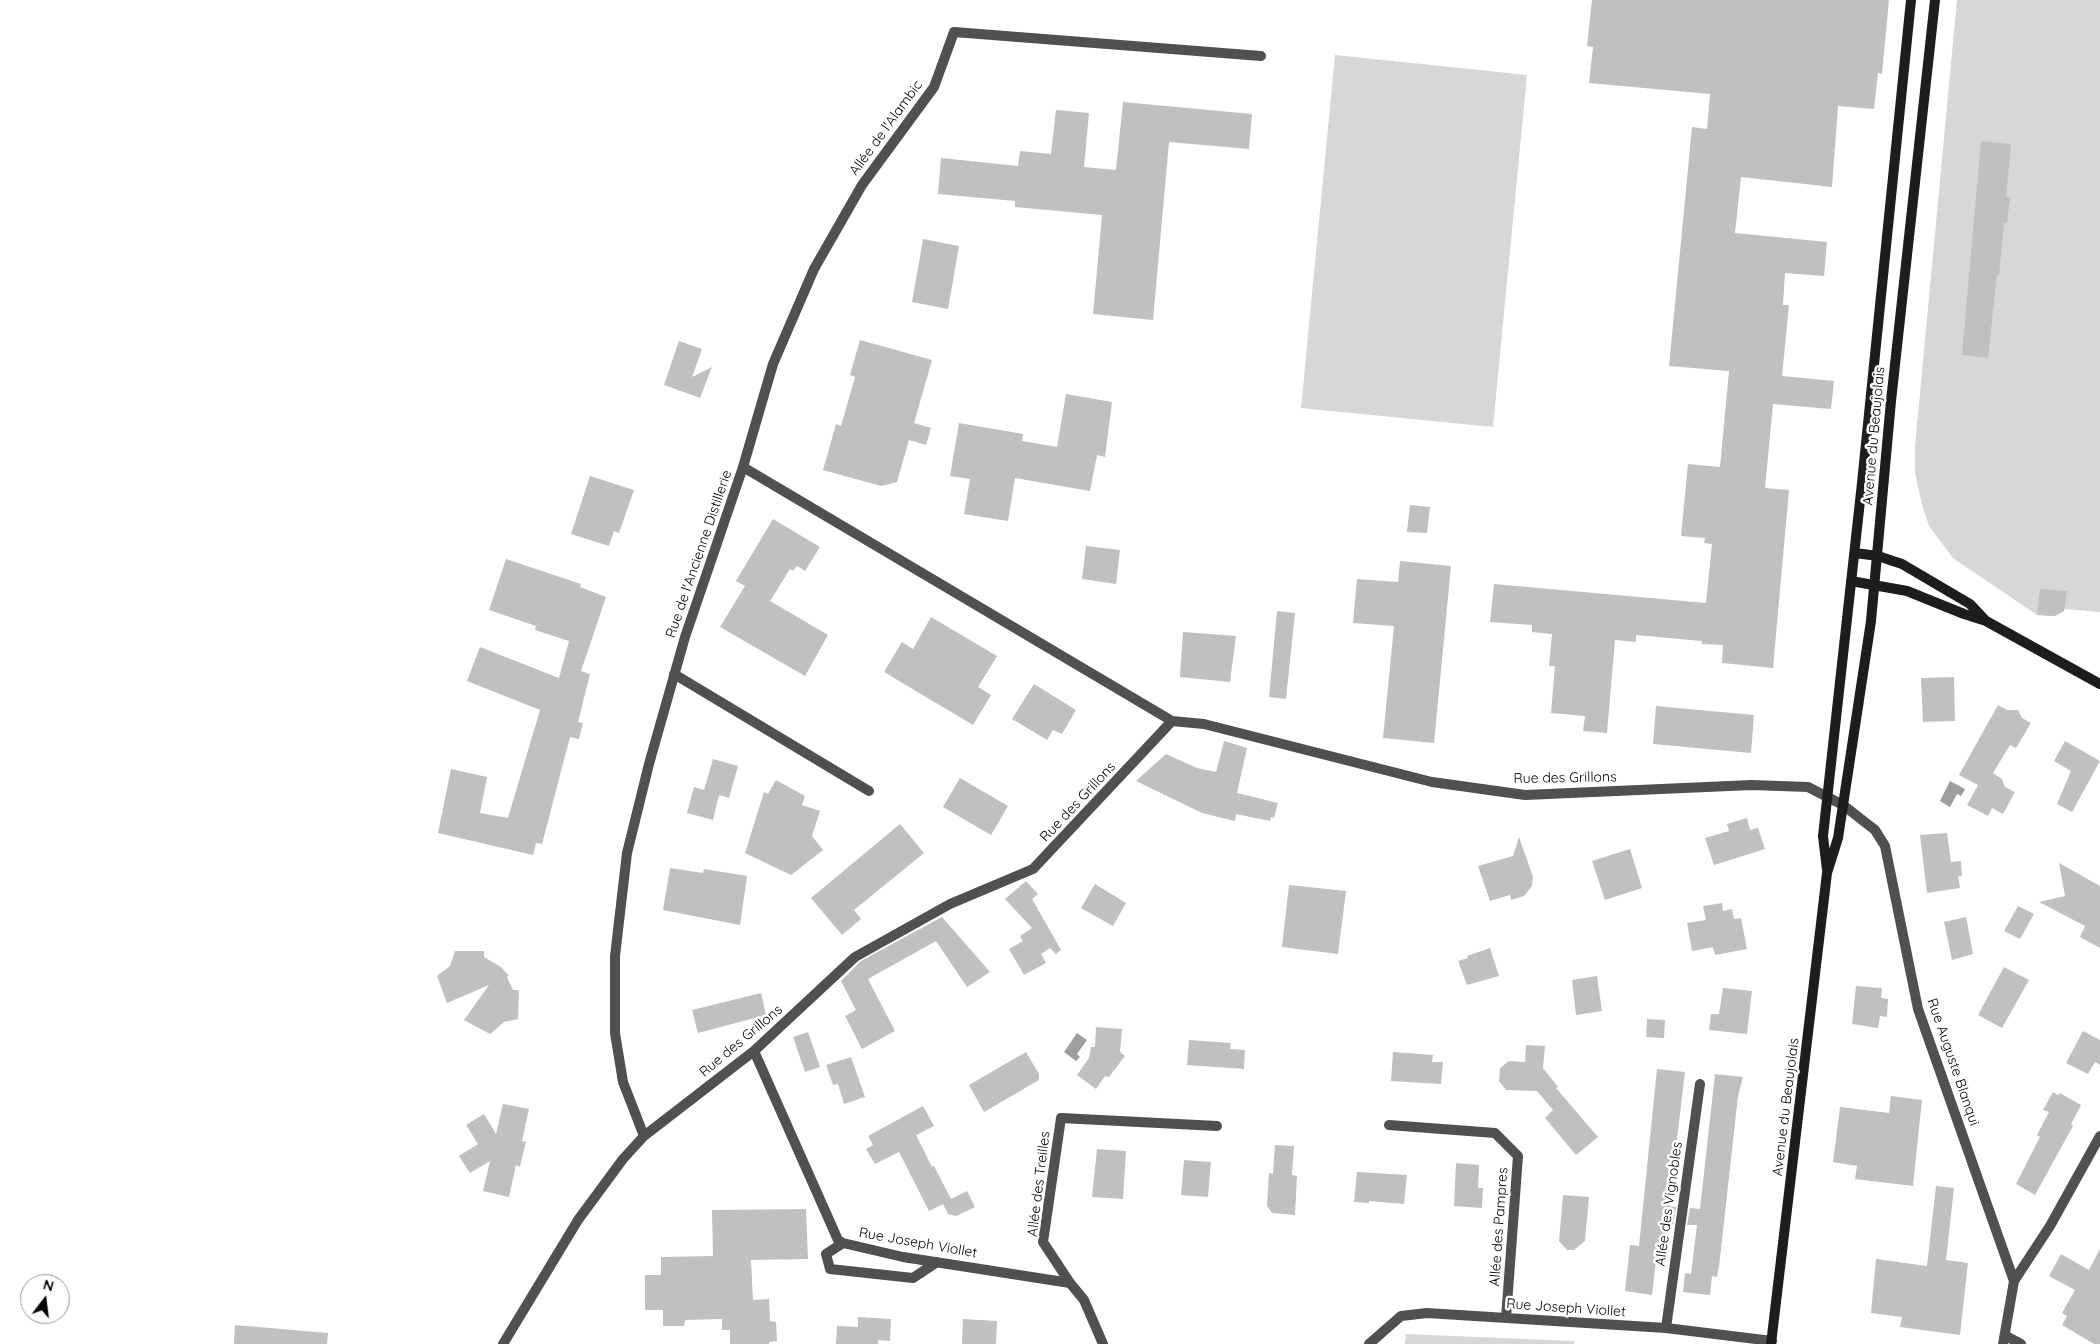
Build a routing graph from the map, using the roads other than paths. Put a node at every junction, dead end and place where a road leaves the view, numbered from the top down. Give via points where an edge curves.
1 (1912, 0) edge
2 (1936, 0) edge
3 (1261, 56) dead end
4 (743, 467) junction
5 (1855, 553) junction
6 (1878, 556) junction
7 (1851, 581) junction
8 (1874, 584) junction
9 (1986, 621) junction
10 (674, 674) junction
11 (2100, 684) edge
12 (1172, 721) junction
13 (869, 791) dead end
14 (1828, 796) junction
15 (1843, 805) junction
16 (1827, 873) junction
17 (754, 1051) junction
18 (1700, 1084) dead end
19 (1389, 1125) dead end
20 (1217, 1126) dead end
21 (644, 1136) junction
22 (2100, 1136) edge
23 (843, 1243) junction
24 (937, 1262) junction
25 (2014, 1281) junction
26 (1070, 1283) junction
27 (1506, 1318) junction
28 (1666, 1328) junction
29 (2004, 1340) edge
30 (1772, 1342) edge
31 (503, 1344) edge
32 (1103, 1344) edge
33 (1369, 1344) edge
34 (2020, 1344) edge

1 - 5 main road, Avenue du Beaujolais
2 - 6 main road, Avenue du Beaujolais via 1891,401
3 - 4 street, Allée de l'Alambic via 954,32 934,87 862,184 814,268 773,364
4 - 10 street, Rue de l'Ancienne Distillerie
4 - 12 street, Rue de l'Ancienne Distillerie
5 - 6 main road
5 - 7 main road, Avenue du Beaujolais
6 - 8 main road, Avenue du Beaujolais
6 - 9 main road via 1909,568 1970,604
7 - 8 main road
7 - 14 main road, Avenue du Beaujolais
8 - 9 main road via 1907,591
8 - 15 main road, Avenue du Beaujolais
9 - 11 main road
10 - 13 street
10 - 21 street, Rue de l'Ancienne Distillerie via 627,852 615,956 615,1033 623,1082
12 - 14 street, Rue des Grillons via 1204,724 1432,782 1525,795 1752,784 1808,787
12 - 17 street, Rue des Grillons via 1033,869 950,904 855,957
14 - 15 street, Rue des Grillons
14 - 16 main road, Avenue du Beaujolais via 1823,836
15 - 16 main road, Avenue du Beaujolais via 1838,838
15 - 25 street, Rue Auguste Blanqui via 1875,830 1885,846 1918,1009
16 - 30 main road, Avenue du Beaujolais
17 - 21 street, Rue des Grillons
17 - 23 street, Rue Joseph Viollet via 838,1240
18 - 28 street, Allée des Vignobles
19 - 27 street, Allée des Pampres via 1495,1133 1518,1156
20 - 26 street, Allée des Treilles via 1061,1118 1043,1242
21 - 31 street, Rue des Grillons via 578,1220
22 - 25 street via 2050,1226
23 - 24 street, Rue Joseph Viollet
23 - 24 street via 826,1254 830,1269 913,1278
24 - 26 street, Rue Joseph Viollet
25 - 29 street
26 - 32 street via 1084,1300
27 - 28 street, Rue Joseph Viollet
27 - 33 street, Rue Joseph Viollet via 1427,1313 1401,1316
28 - 30 street, Rue Joseph Viollet
29 - 34 street

